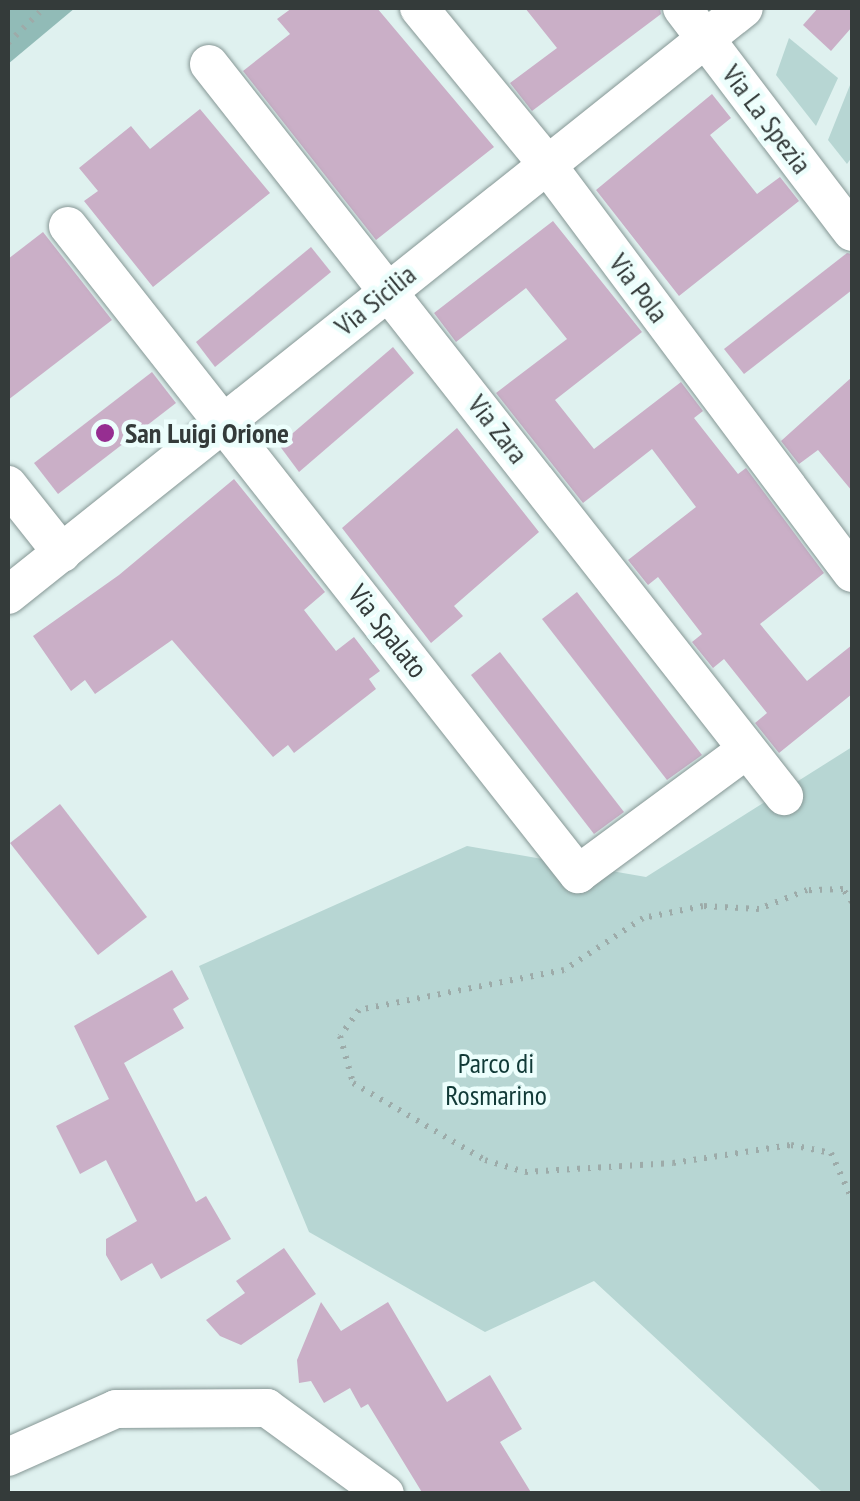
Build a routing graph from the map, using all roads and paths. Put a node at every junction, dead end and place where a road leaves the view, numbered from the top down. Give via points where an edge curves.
1 (44, 8) edge
2 (419, 8) edge
3 (682, 8) edge
4 (744, 8) edge
5 (706, 39) junction
6 (8, 43) edge
7 (209, 64) dead end
8 (546, 165) junction
9 (68, 226) dead end
10 (852, 232) edge
11 (389, 288) junction
12 (224, 421) junction
13 (8, 485) edge
14 (62, 552) junction
15 (852, 573) edge
16 (8, 596) edge
17 (746, 750) junction
18 (784, 796) dead end
19 (852, 902) edge
20 (852, 1199) edge
21 (8, 1457) edge
22 (385, 1494) edge

1 - 6 path
2 - 8 street, Via Pola
3 - 5 street, Via La Spezia
4 - 5 street, Via Sicilia
5 - 8 street, Via Sicilia
5 - 10 street, Via La Spezia
7 - 11 street, Via Zara
8 - 11 street, Via Sicilia
8 - 15 street, Via Pola
9 - 12 street, Via Spalato
11 - 12 street, Via Sicilia
11 - 17 street, Via Zara
12 - 14 street, Via Sicilia
12 - 17 street, Via Spalato via 578,874
13 - 14 street
14 - 16 street, Via Sicilia
17 - 18 street, Via Zara
19 - 20 path via 843,888 808,890 759,909 703,906 642,918 564,970 360,1010 340,1036 352,1083 485,1160 525,1172 672,1163 791,1145 831,1153
21 - 22 street via 116,1408 267,1408

